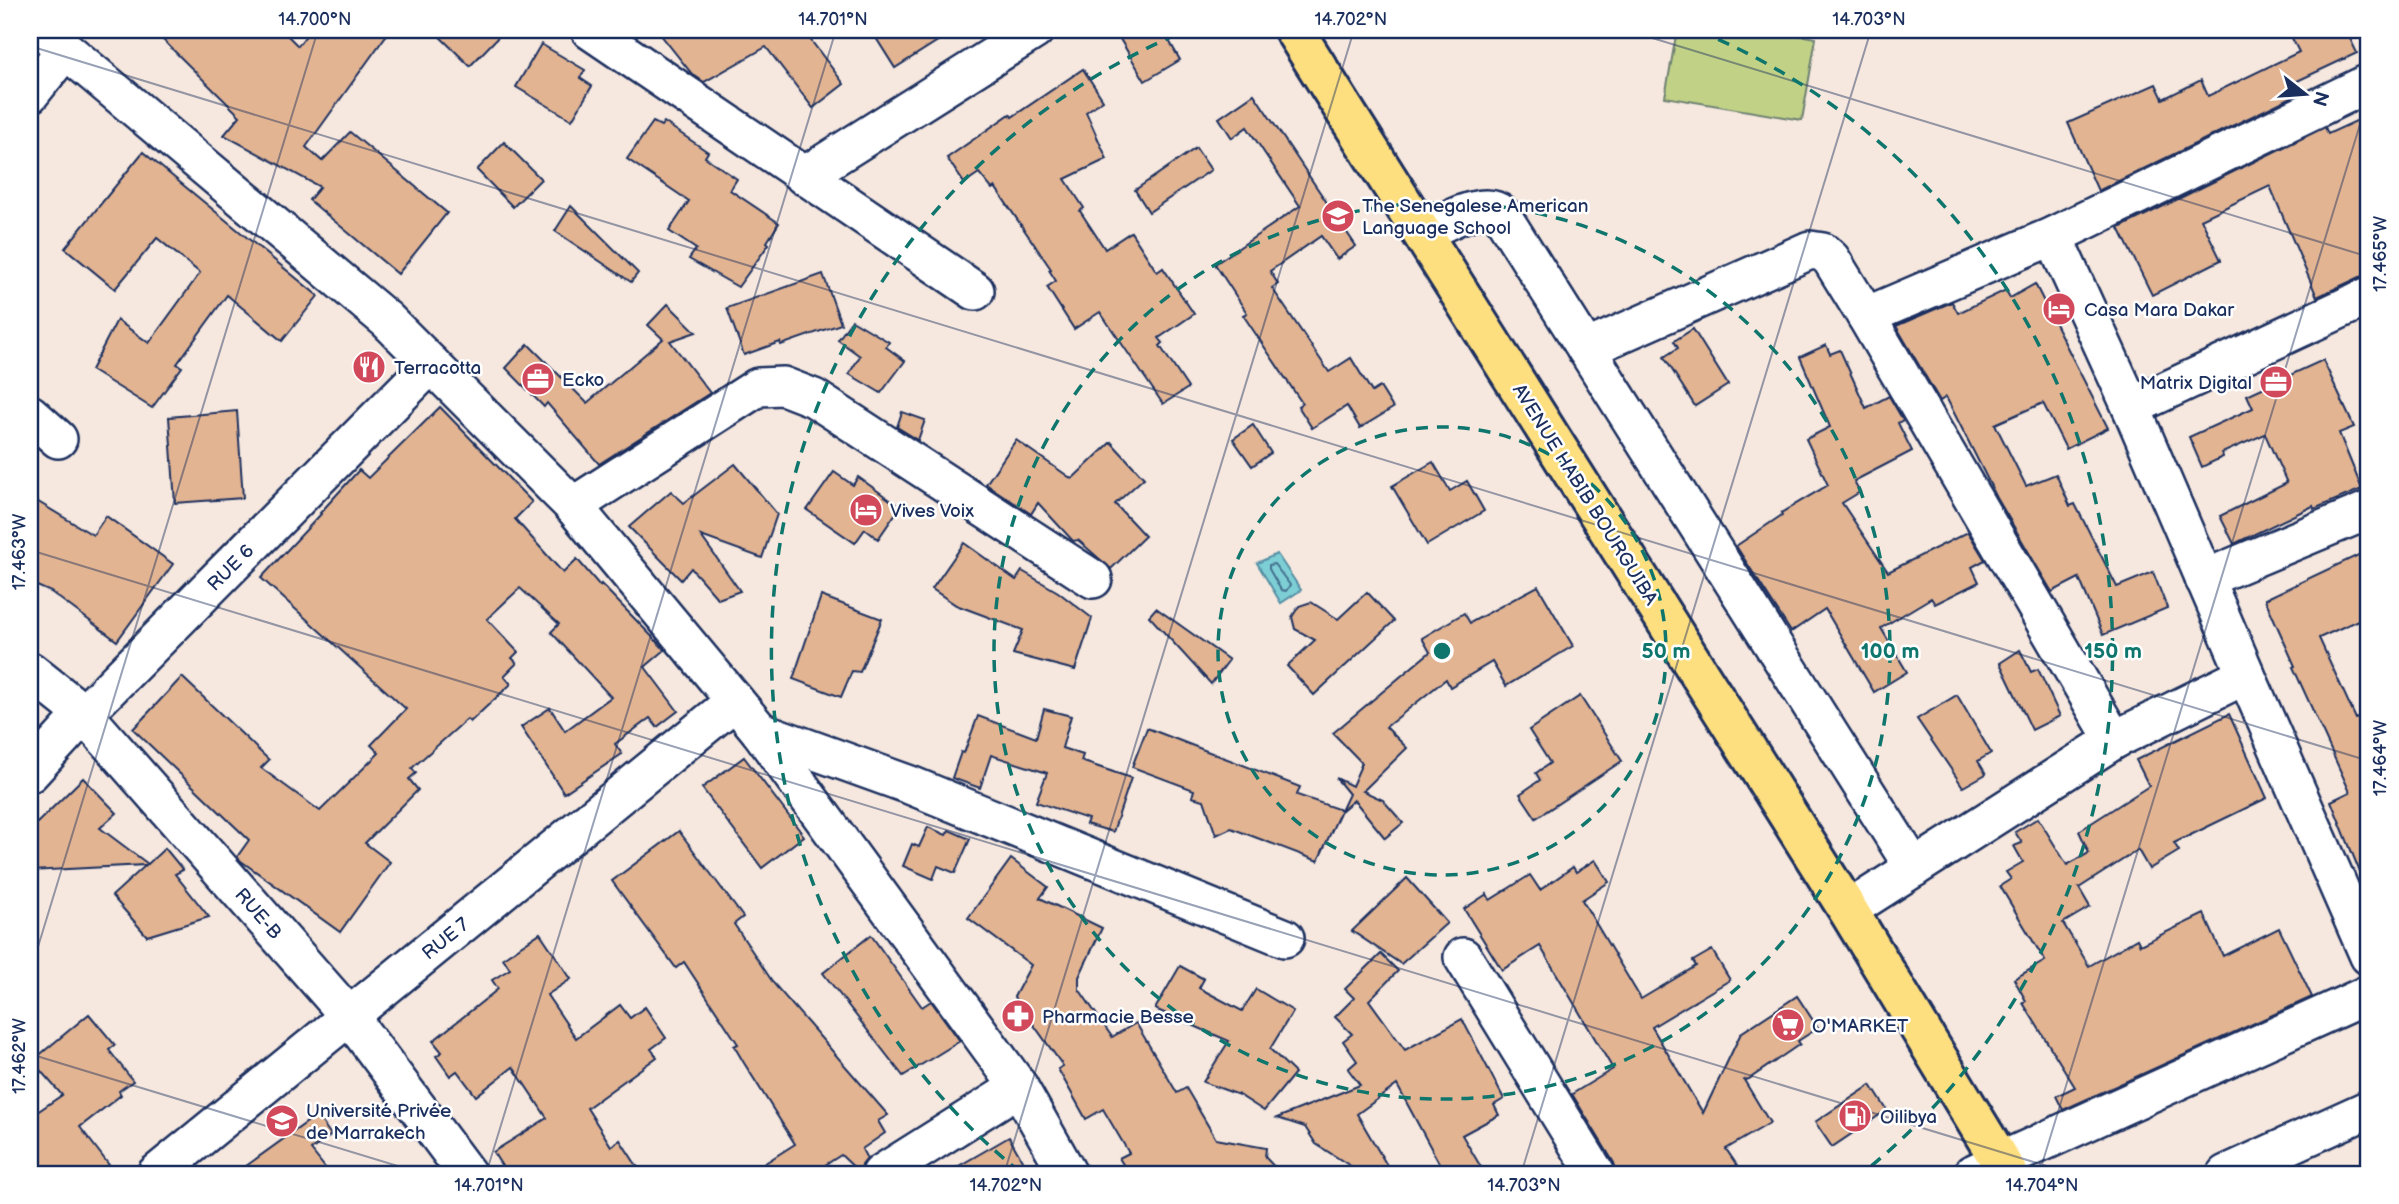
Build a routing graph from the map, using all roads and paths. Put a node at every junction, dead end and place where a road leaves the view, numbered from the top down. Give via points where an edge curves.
1 (590, 30) edge
2 (1035, 30) edge
3 (1294, 30) edge
4 (53, 40) edge
5 (2369, 83) edge
6 (30, 94) edge
7 (804, 176) junction
8 (1422, 233) junction
9 (2053, 236) junction
10 (975, 291) dead end
11 (2369, 296) edge
12 (1866, 316) junction
13 (1586, 349) junction
14 (431, 364) junction
15 (2131, 407) junction
16 (30, 414) edge
17 (58, 439) dead end
18 (573, 506) junction
19 (2369, 510) edge
20 (1094, 579) dead end
21 (2204, 579) junction
22 (30, 671) edge
23 (2246, 676) junction
24 (735, 701) junction
25 (84, 714) junction
26 (760, 731) junction
27 (2114, 740) junction
28 (30, 773) edge
29 (1914, 868) junction
30 (1848, 910) junction
31 (1285, 938) dead end
32 (2369, 956) edge
33 (1463, 957) dead end
34 (2369, 994) edge
35 (349, 1016) junction
36 (1018, 1087) junction
37 (2369, 1109) edge
38 (172, 1169) edge
39 (1993, 1170) edge
40 (467, 1174) edge
41 (881, 1174) edge
42 (1068, 1174) edge
43 (1595, 1174) edge
44 (2226, 1174) edge

1 - 7 street
2 - 7 street
3 - 8 main road, AVENUE HABIB BOURGUIBA
4 - 6 street
4 - 14 street via 387,320
5 - 9 street
7 - 10 street
8 - 13 street via 1471,211 1495,209
8 - 30 main road, AVENUE HABIB BOURGUIBA
9 - 12 street
9 - 15 street
11 - 15 street
12 - 13 street via 1831,259 1810,250
12 - 27 street
13 - 29 street
14 - 18 street
14 - 25 street, RUE 6
15 - 21 street
16 - 17 street
18 - 20 street via 758,387 783,386 814,398
18 - 24 street
19 - 21 street
21 - 23 street
22 - 25 street, RUE-B
23 - 27 street
23 - 32 street
24 - 26 street
24 - 35 street, RUE 7
25 - 28 street, RUE 6
25 - 35 street, RUE-B
26 - 31 street via 910,785
26 - 36 street
27 - 29 street
29 - 30 street
30 - 39 main road, AVENUE HABIB BOURGUIBA
33 - 43 street
34 - 39 street
35 - 38 street, RUE 7
35 - 40 street, RUE-B
36 - 41 street
36 - 42 street
37 - 44 street

